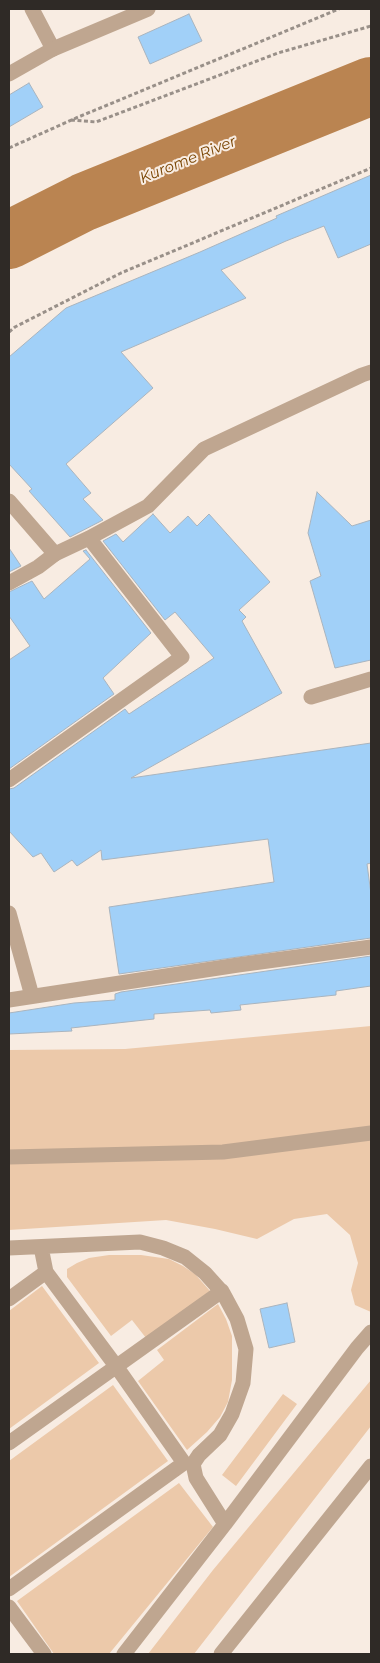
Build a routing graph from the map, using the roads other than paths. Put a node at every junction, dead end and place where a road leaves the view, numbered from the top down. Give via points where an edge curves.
1 (32, 9) edge
2 (148, 9) edge
3 (119, 14) edge
4 (53, 49) junction
5 (9, 74) edge
6 (371, 372) edge
7 (9, 502) edge
8 (89, 538) junction
9 (55, 554) junction
10 (9, 582) edge
11 (371, 679) edge
12 (311, 697) dead end
13 (9, 780) edge
14 (9, 913) edge
15 (371, 947) edge
16 (32, 996) junction
17 (9, 1000) edge
18 (371, 1133) edge
19 (9, 1157) edge
20 (41, 1247) junction
21 (9, 1248) edge
22 (46, 1272) junction
23 (222, 1292) junction
24 (9, 1299) edge
25 (371, 1332) edge
26 (116, 1366) junction
27 (9, 1443) edge
28 (189, 1464) junction
29 (371, 1466) edge
30 (225, 1524) junction
31 (9, 1589) edge
32 (9, 1607) edge
33 (44, 1654) edge
34 (124, 1654) edge
35 (221, 1654) edge

1 - 4 street
2 - 3 street
3 - 4 street
4 - 5 street
6 - 8 street via 204,449 148,506
7 - 9 street
8 - 9 street
8 - 13 street via 182,657
9 - 10 street
11 - 12 street
14 - 16 street
15 - 16 street
16 - 17 street
18 - 19 street via 223,1152
20 - 21 street
20 - 22 street
20 - 23 street via 140,1242 185,1257
22 - 24 street
22 - 26 street
23 - 26 street
23 - 28 street via 237,1319 246,1350 243,1383 220,1435
25 - 30 street
26 - 27 street
26 - 28 street
28 - 30 street
28 - 31 street
29 - 35 street
30 - 34 street
32 - 33 street

